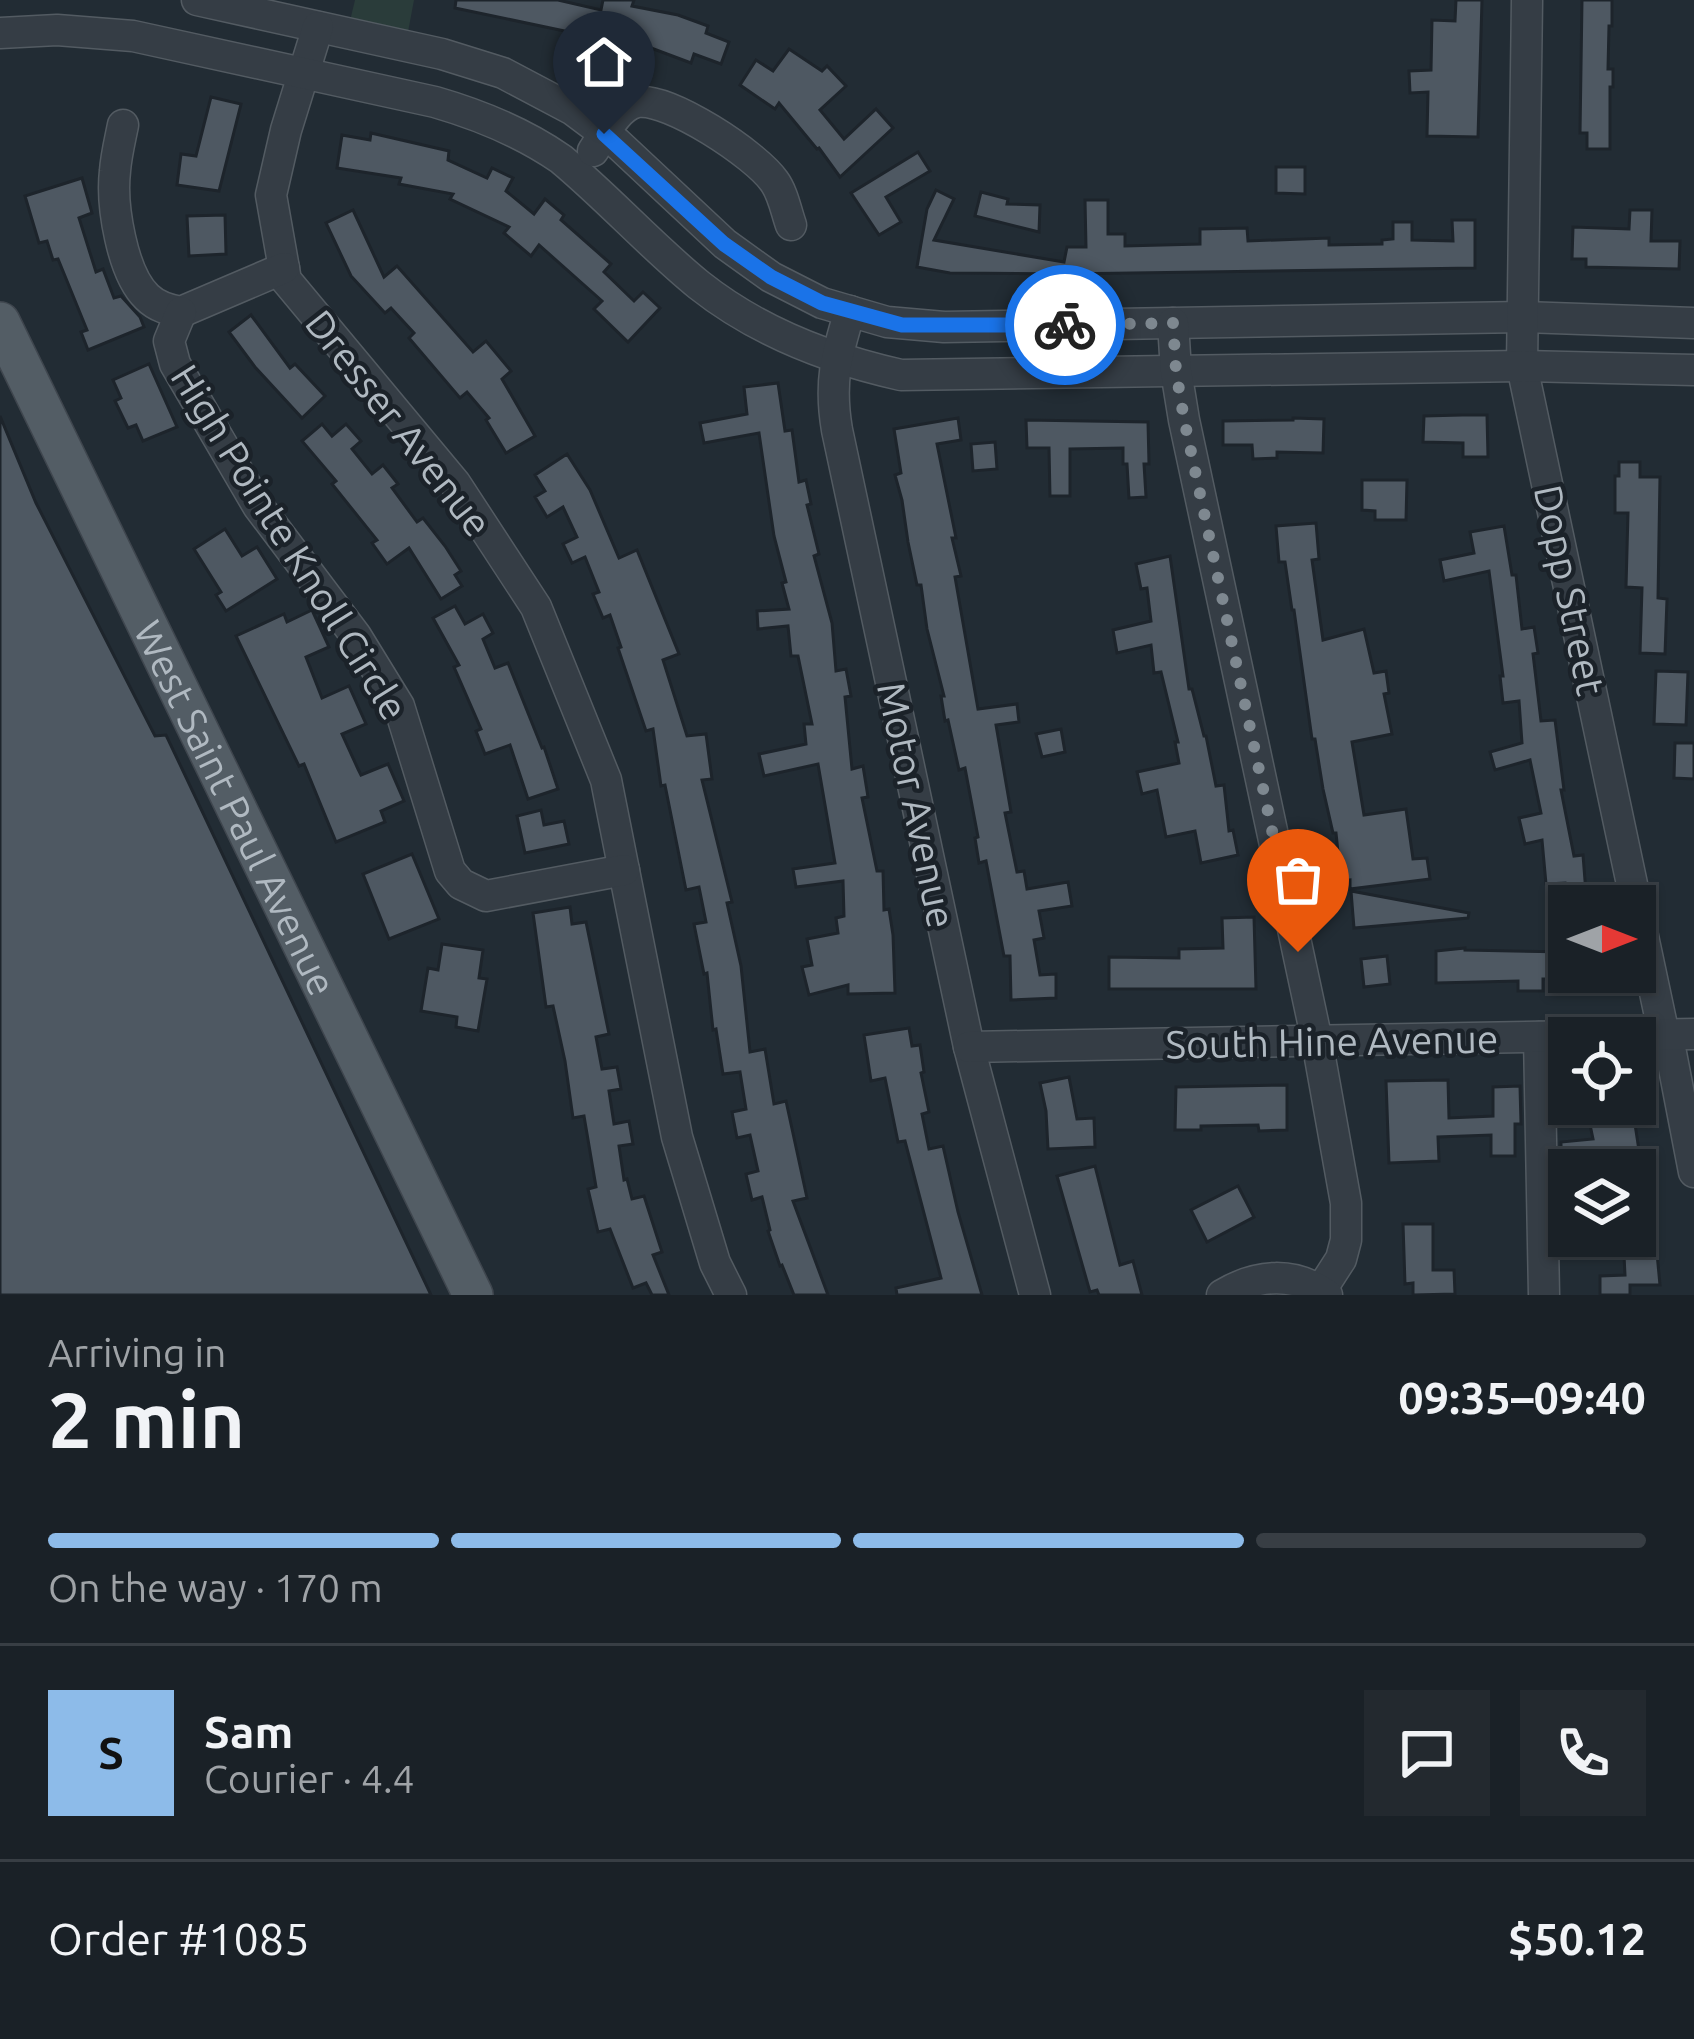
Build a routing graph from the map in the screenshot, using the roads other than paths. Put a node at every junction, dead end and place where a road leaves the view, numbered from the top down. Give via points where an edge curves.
1 (197, 0) edge
2 (1527, 0) edge
3 (19, 21) edge
4 (317, 27) junction
5 (304, 73) junction
6 (123, 124) dead end
7 (604, 134) junction
8 (579, 174) junction
9 (791, 225) dead end
10 (284, 268) junction
11 (850, 311) junction
12 (181, 312) junction
13 (1523, 317) junction
14 (0, 322) edge
15 (1173, 323) junction
16 (1694, 323) edge
17 (836, 358) junction
18 (1522, 366) junction
19 (1694, 370) edge
20 (1176, 371) junction
21 (624, 870) junction
22 (1679, 1034) edge
23 (1539, 1037) junction
24 (1317, 1041) junction
25 (969, 1047) junction
26 (1694, 1172) edge
27 (1324, 1293) edge
28 (473, 1295) edge
29 (731, 1295) edge
30 (1035, 1295) edge
31 (1222, 1295) edge
32 (1544, 1295) edge

1 - 4 street
2 - 13 street, Dopp Street
3 - 5 street
4 - 5 street, Dresser Avenue
4 - 7 street via 503,73
5 - 8 street via 475,113
5 - 10 street, Dresser Avenue via 271,195
6 - 12 street, High Pointe Knoll Circle via 115,214 129,265 144,295
7 - 8 street
7 - 9 street via 635,103 681,114 763,167
7 - 11 street via 746,261
8 - 17 street via 727,305
10 - 12 street, High Pointe Knoll Circle
10 - 21 street, Dresser Avenue via 455,483 536,608 606,780
11 - 15 street via 944,327
11 - 17 street, Motor Avenue
12 - 21 street, High Pointe Knoll Circle via 170,341 175,364 258,506 399,706 450,871 486,896
13 - 15 street
13 - 16 street
13 - 18 street, Dopp Street
14 - 28 main road, West Saint Paul Avenue
15 - 20 street
17 - 20 street via 927,376
17 - 25 street, Motor Avenue via 837,430
18 - 19 street
18 - 20 street
18 - 22 street, Dopp Street
20 - 24 street
21 - 29 street, Dresser Avenue via 677,1137
22 - 23 street, South Hine Avenue
22 - 26 street, Dopp Street via 1671,1054
23 - 24 street, South Hine Avenue
23 - 32 street
24 - 25 street, South Hine Avenue
24 - 27 street via 1347,1223
25 - 30 street, Motor Avenue
27 - 31 street via 1279,1276

